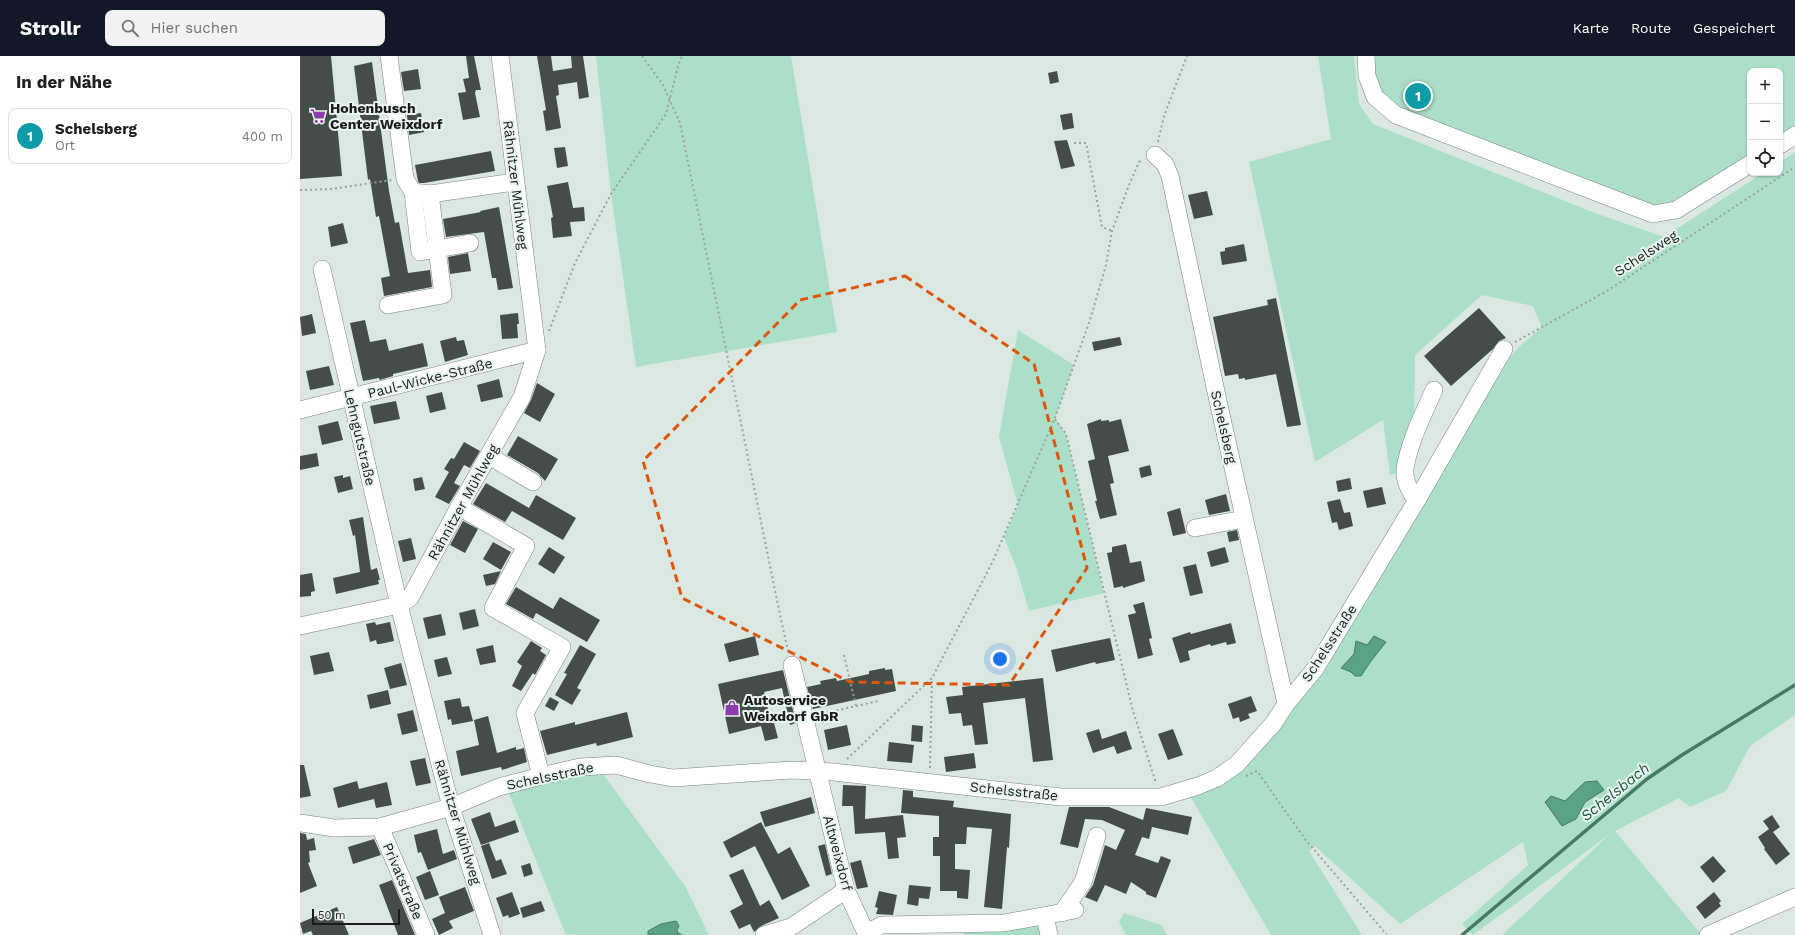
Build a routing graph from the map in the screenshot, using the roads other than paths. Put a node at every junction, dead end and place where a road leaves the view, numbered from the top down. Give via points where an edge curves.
1 (389, 56) edge
2 (500, 56) edge
3 (1366, 56) edge
4 (1795, 135) edge
5 (1783, 143) edge
6 (1155, 155) road end
7 (1747, 166) edge
8 (515, 182) junction
9 (409, 186) junction
10 (430, 194) junction
11 (470, 243) dead end
12 (436, 249) junction
13 (322, 269) dead end
14 (388, 305) dead end
15 (1504, 349) road end
16 (537, 350) junction
17 (1434, 390) dead end
18 (351, 398) junction
19 (300, 410) edge
20 (489, 456) junction
21 (533, 482) dead end
22 (1417, 500) junction
23 (459, 507) junction
24 (1244, 519) junction
25 (1195, 528) dead end
26 (399, 605) junction
27 (300, 626) edge
28 (792, 665) road end
29 (1286, 704) junction
30 (825, 772) junction
31 (541, 776) junction
32 (451, 807) junction
33 (300, 823) edge
34 (380, 827) junction
35 (1097, 836) dead end
36 (846, 890) junction
37 (1795, 898) edge
38 (1045, 916) junction
39 (867, 934) edge
40 (426, 935) edge
41 (492, 935) edge
42 (764, 935) edge
43 (1049, 935) edge
44 (1708, 935) edge

1 - 9 street
2 - 8 street, Rähnitzer Mühlweg
3 - 7 street via 1368,76 1375,98 1396,114 1653,214 1676,210
4 - 5 street
6 - 24 street, Schelsberg via 1165,164 1170,176
8 - 10 street
8 - 16 street, Rähnitzer Mühlweg
9 - 10 street
9 - 12 street via 420,252
10 - 12 street
11 - 12 street
12 - 14 street via 443,295
13 - 18 street, Lehngutstraße
15 - 22 street, Schelsstraße
16 - 18 street, Paul-Wicke-Straße
16 - 20 street, Rähnitzer Mühlweg via 522,397
17 - 22 street via 1414,437 1405,471 1410,493
18 - 19 street, Paul-Wicke-Straße
18 - 26 street, Lehngutstraße
20 - 21 street
20 - 23 street, Rähnitzer Mühlweg
22 - 29 street, Schelsstraße via 1314,669
23 - 26 street, Rähnitzer Mühlweg via 410,598
23 - 31 street via 526,546 493,608 562,646 525,713
24 - 25 street
24 - 29 street, Schelsberg
26 - 27 street
26 - 32 street, Rähnitzer Mühlweg
28 - 30 street, Altweixdorf via 804,718
29 - 30 street, Schelsstraße via 1273,724 1237,764 1217,778 1161,797 1061,797 930,781
30 - 31 street, Schelsstraße via 792,770 673,778 616,765 580,767
30 - 36 street, Altweixdorf
31 - 32 street, Schelsstraße via 499,787
32 - 34 street, Schelsstraße
32 - 41 street, Rähnitzer Mühlweg
33 - 34 street, Schelsstraße via 334,828
34 - 40 street, Privatstraße
35 - 38 street, Altweixdorf via 1083,882 1069,911
36 - 39 street, Altweixdorf
36 - 42 street via 791,927
37 - 44 street
38 - 39 street, Altweixdorf via 1004,923 882,925
38 - 43 street

